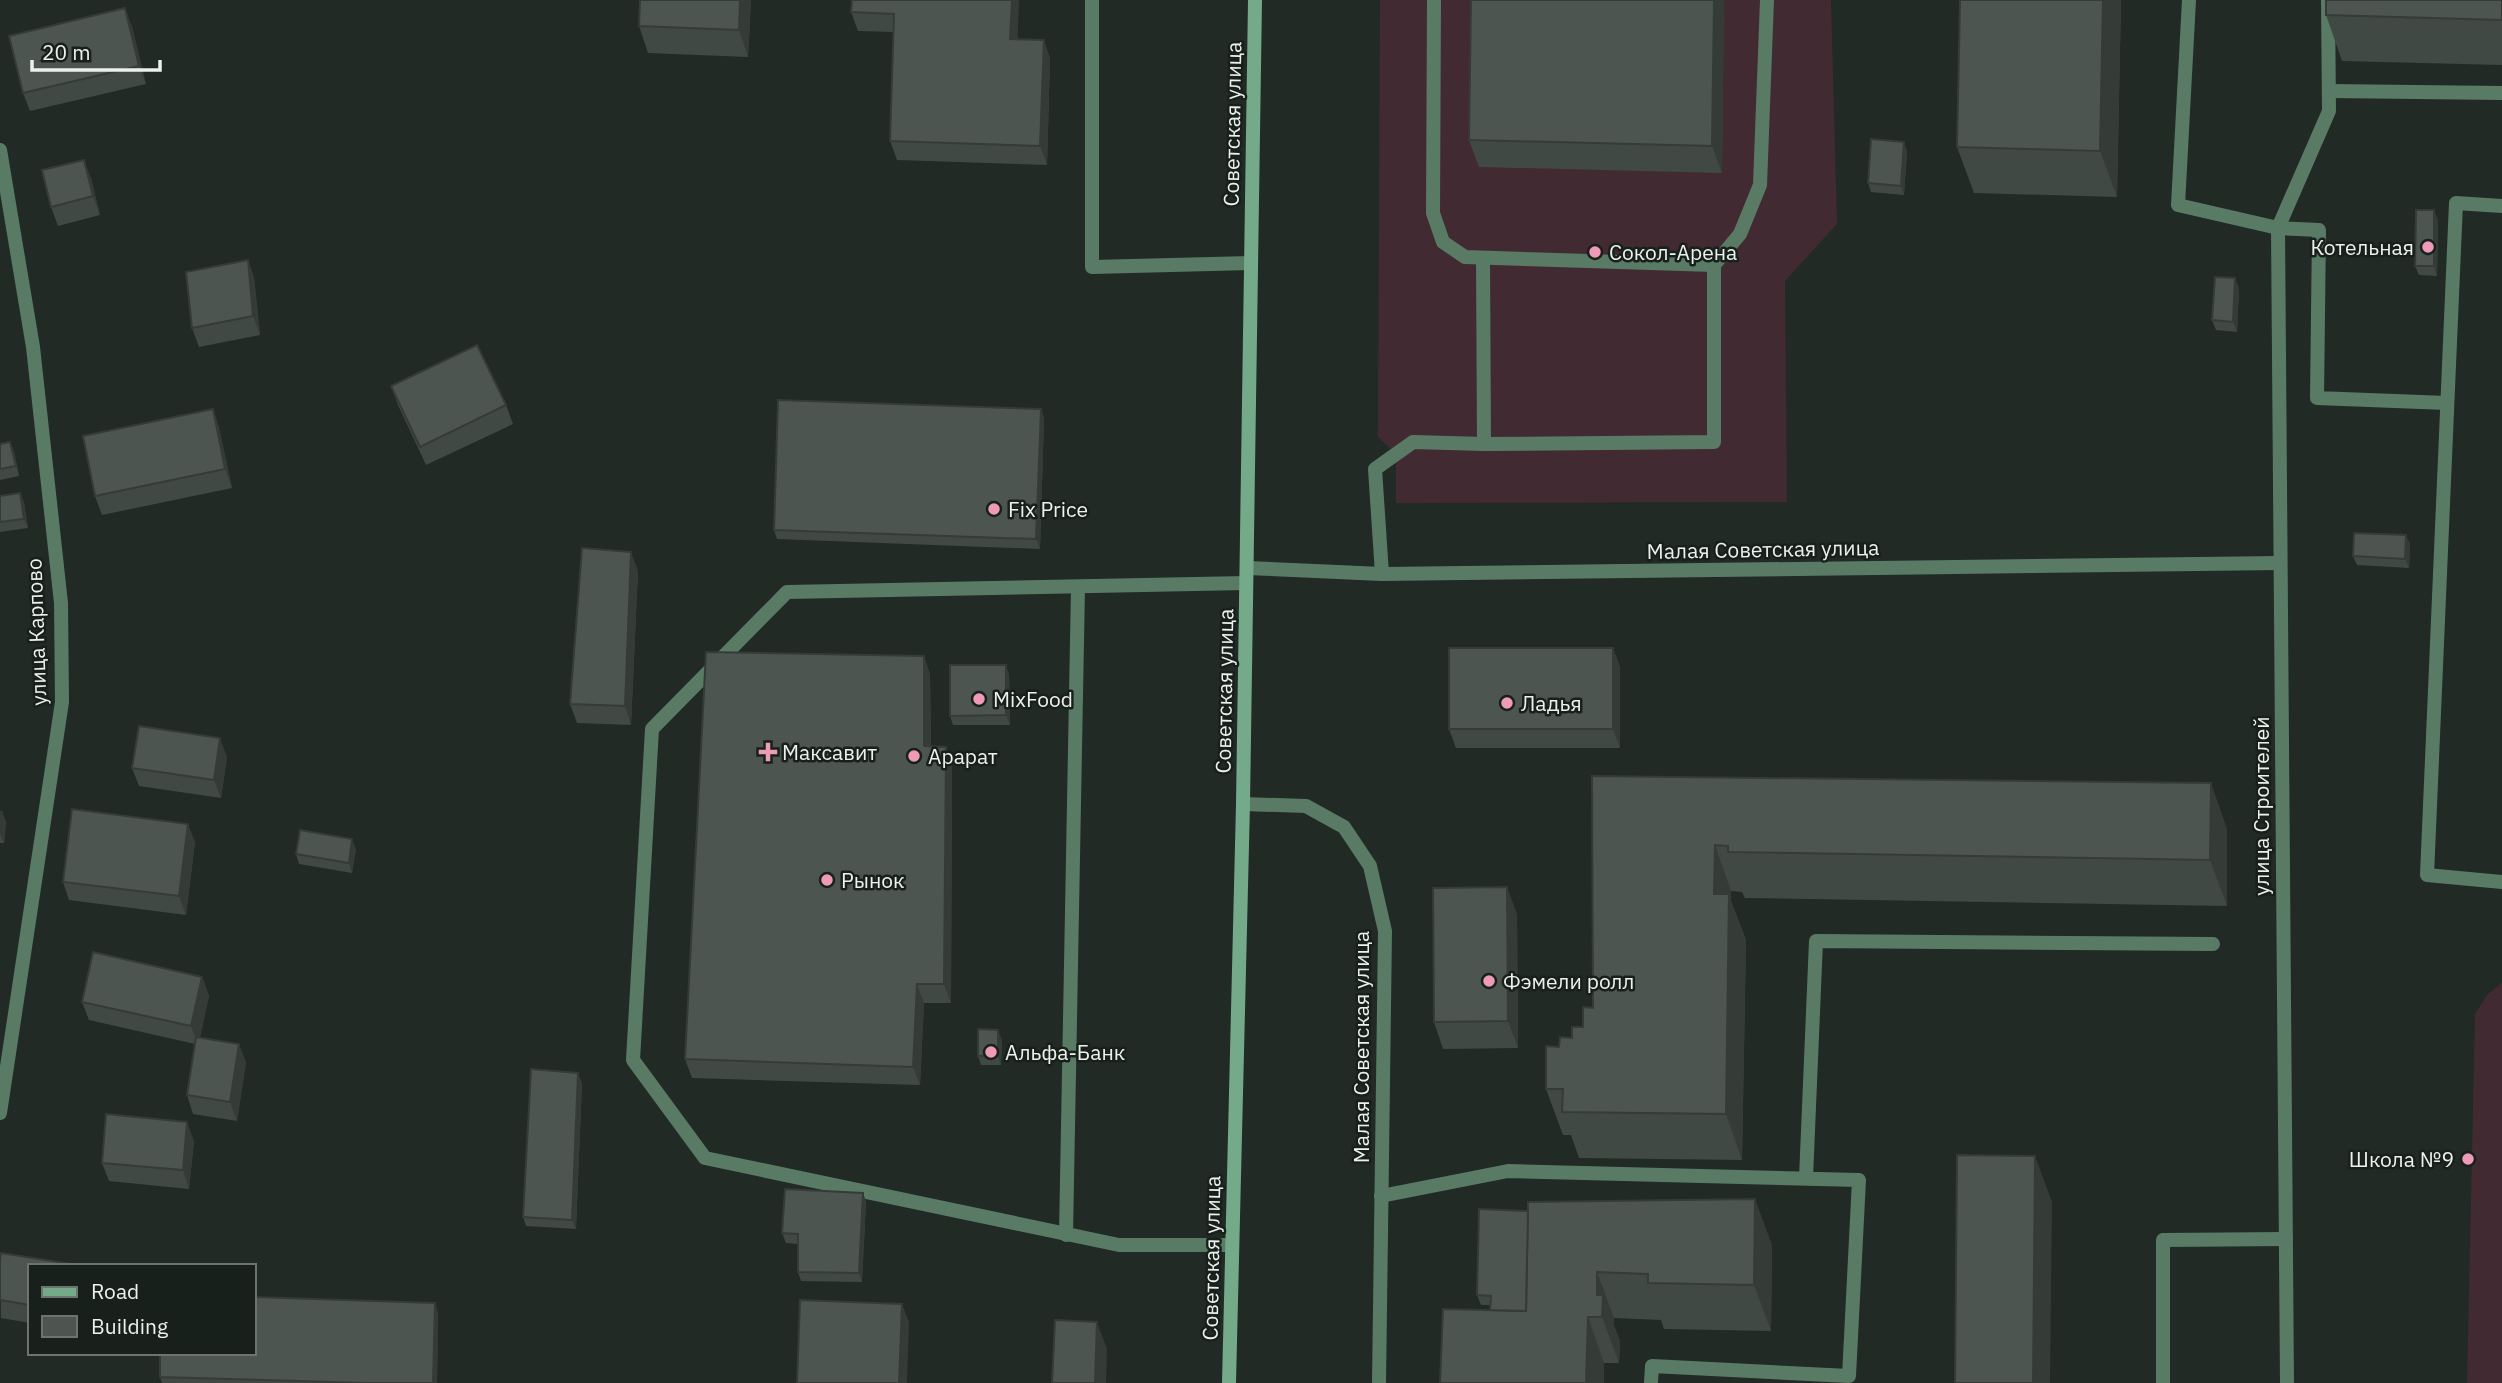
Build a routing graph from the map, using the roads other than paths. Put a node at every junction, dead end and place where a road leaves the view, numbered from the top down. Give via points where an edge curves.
1 (1092, 0) edge
2 (1255, 0) edge
3 (1434, 0) edge
4 (1767, 0) edge
5 (2189, 0) edge
6 (2328, 0) edge
7 (2329, 91) junction
8 (2502, 93) edge
9 (0, 150) edge
10 (2502, 206) edge
11 (2278, 228) junction
12 (1483, 258) junction
13 (1251, 263) junction
14 (1714, 265) junction
15 (2447, 403) junction
16 (1484, 444) junction
17 (2280, 564) junction
18 (1247, 568) junction
19 (1382, 574) junction
20 (1246, 583) junction
21 (1078, 587) junction
22 (1243, 804) junction
23 (2502, 882) edge
24 (2213, 944) dead end
25 (0, 1113) edge
26 (1806, 1178) junction
27 (1381, 1196) junction
28 (1066, 1236) junction
29 (2286, 1239) junction
30 (1232, 1245) junction
31 (1229, 1383) edge
32 (1379, 1383) edge
33 (1651, 1383) edge
34 (2163, 1383) edge
35 (2287, 1383) edge

1 - 13 street via 1092,267
2 - 13 main road, Советская улица
3 - 12 street via 1433,213 1443,242 1465,257
4 - 14 street via 1760,185 1740,234
5 - 11 street via 2178,205
6 - 7 street
7 - 8 street
7 - 11 street via 2329,111
9 - 25 street, улица Карпово via 33,347 61,603 62,702
10 - 15 street via 2456,203
11 - 15 street via 2319,230 2317,398
11 - 17 street, улица Строителей
12 - 14 street
12 - 16 street
13 - 18 main road, Советская улица
14 - 16 street via 1714,443
15 - 23 street via 2427,874
16 - 19 street via 1413,442 1375,469
17 - 19 street, Малая Советская улица
17 - 29 street, улица Строителей
18 - 19 street, Малая Советская улица
18 - 20 main road, Советская улица
20 - 21 street
20 - 22 main road, Советская улица
21 - 28 street
21 - 28 street via 787,592 653,727 633,1060 705,1158
22 - 27 street, Малая Советская улица via 1306,806 1344,827 1370,866 1385,931
22 - 30 main road, Советская улица
24 - 26 street via 1816,941
26 - 27 street via 1508,1171
26 - 33 street via 1859,1180 1849,1376 1651,1366
27 - 32 street, Малая Советская улица
28 - 30 street via 1119,1245
29 - 34 street via 2163,1240
29 - 35 street, улица Строителей
30 - 31 main road, Советская улица

